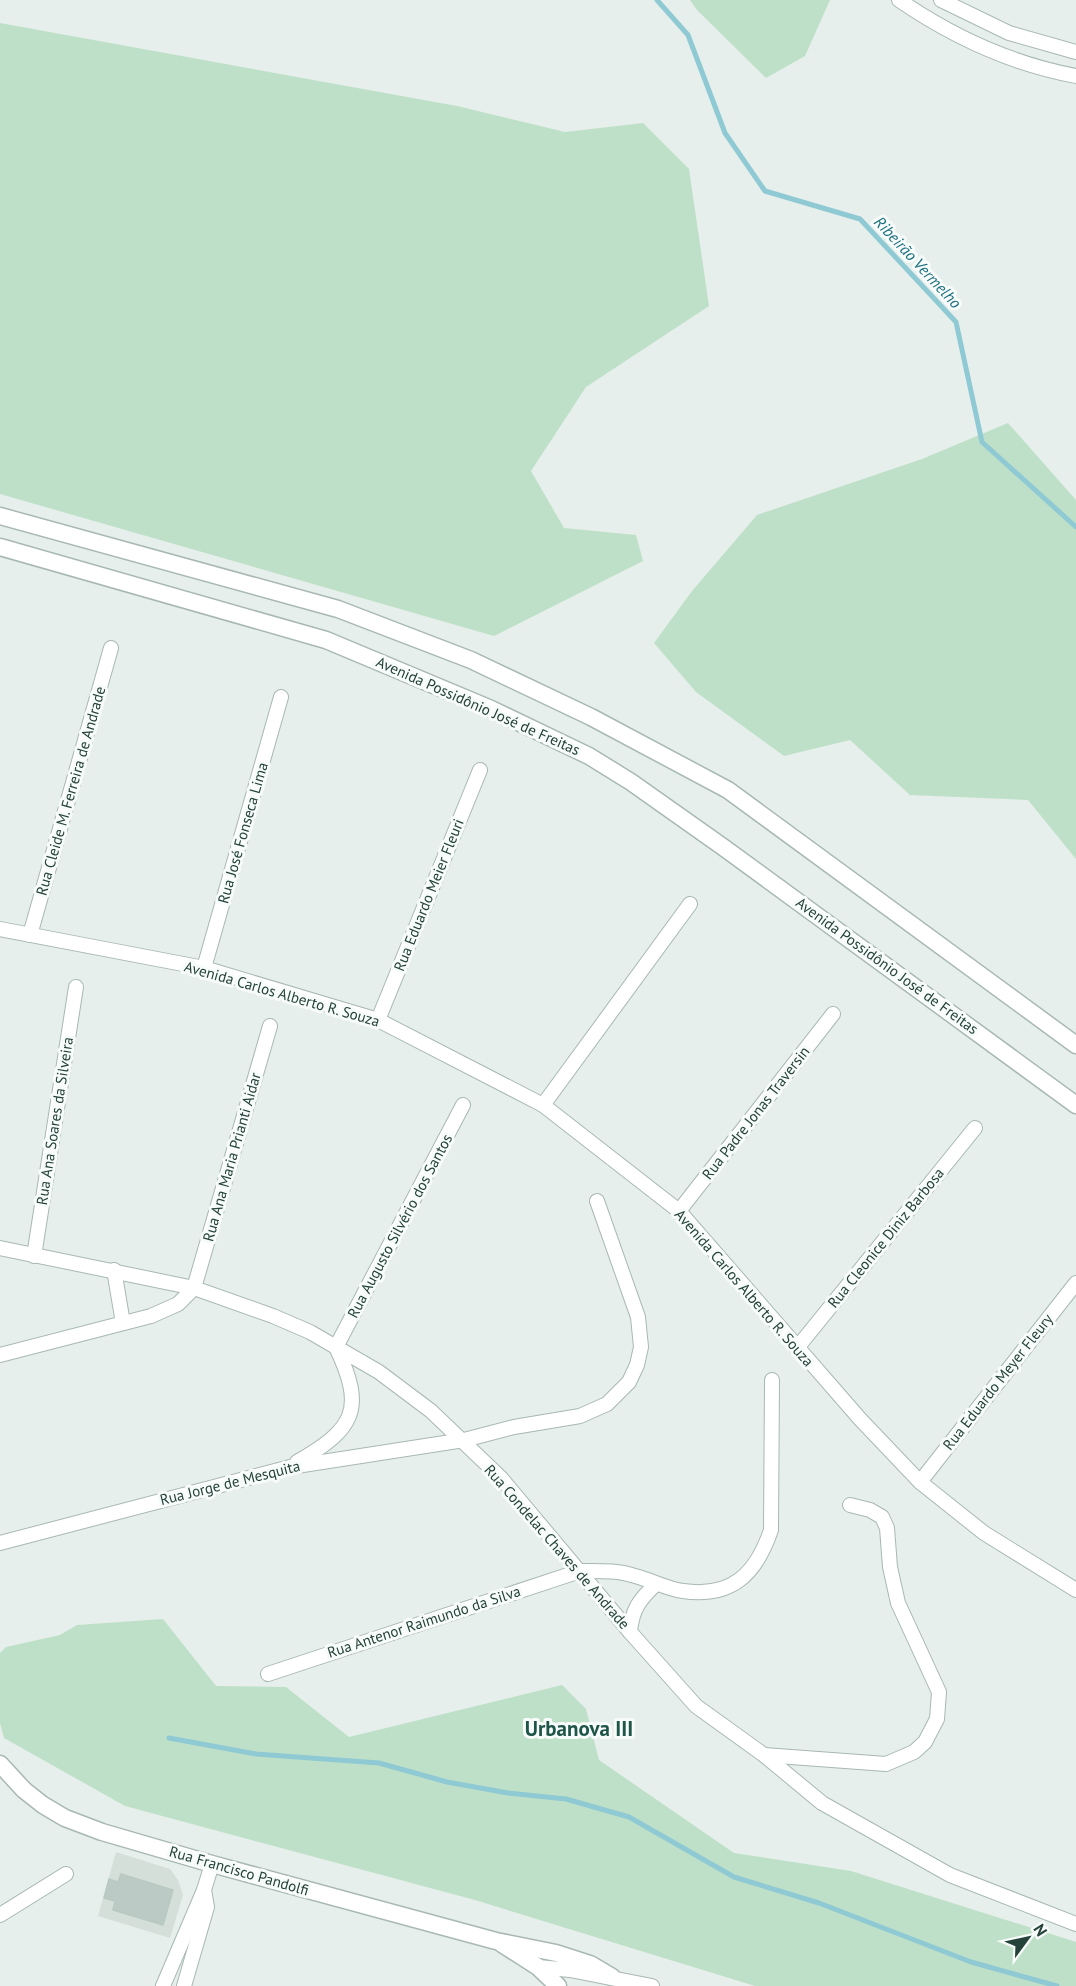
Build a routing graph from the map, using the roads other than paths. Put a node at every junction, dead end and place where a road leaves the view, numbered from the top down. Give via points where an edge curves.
1 (899, 0) edge
2 (941, 0) edge
3 (1076, 52) edge
4 (1076, 76) edge
5 (0, 516) edge
6 (0, 547) edge
7 (111, 648) dead end
8 (281, 697) dead end
9 (480, 770) dead end
10 (690, 904) dead end
11 (0, 929) edge
12 (30, 934) junction
13 (204, 968) junction
14 (76, 987) dead end
15 (833, 1014) dead end
16 (378, 1020) junction
17 (270, 1026) dead end
18 (1076, 1045) edge
19 (463, 1105) dead end
20 (543, 1105) junction
21 (1076, 1105) edge
22 (975, 1128) dead end
23 (597, 1201) dead end
24 (679, 1211) junction
25 (0, 1248) edge
26 (34, 1256) junction
27 (114, 1270) junction
28 (1076, 1283) edge
29 (194, 1288) junction
30 (123, 1323) junction
31 (336, 1347) junction
32 (797, 1348) junction
33 (0, 1355) edge
34 (772, 1380) dead end
35 (464, 1440) junction
36 (290, 1467) junction
37 (920, 1482) junction
38 (850, 1505) dead end
39 (0, 1543) edge
40 (580, 1571) junction
41 (656, 1584) junction
42 (1074, 1585) edge
43 (630, 1632) junction
44 (268, 1674) dead end
45 (764, 1755) junction
46 (0, 1764) edge
47 (212, 1864) junction
48 (66, 1874) dead end
49 (204, 1890) junction
50 (0, 1915) edge
51 (1076, 1924) edge
52 (496, 1941) junction
53 (538, 1967) junction
54 (612, 1977) junction
55 (647, 1985) edge
56 (163, 1986) edge
57 (184, 1986) edge
58 (558, 1986) edge

1 - 4 street via 973,43 1029,65
2 - 3 street via 1009,33
5 - 18 street via 338,609 471,660 591,717 728,790
6 - 21 street, Avenida Possidônio José de Freitas via 326,640 491,709 579,751 631,782 714,841
7 - 12 street, Rua Cleide M. Ferreira de Andrade
8 - 13 street, Rua José Fonseca Lima
9 - 16 street, Rua Eduardo Meier Fleuri
10 - 20 street
11 - 12 street, Avenida Carlos Alberto R. Souza
12 - 13 street, Avenida Carlos Alberto R. Souza
13 - 16 street, Avenida Carlos Alberto R. Souza
14 - 26 street, Rua Ana Soares da Silveira
15 - 24 street, Rua Padre Jonas Traversin
16 - 20 street, Avenida Carlos Alberto R. Souza
17 - 29 street, Rua Ana Maria Prianti Aidar
19 - 31 street, Rua Augusto Silvério dos Santos
20 - 24 street, Avenida Carlos Alberto R. Souza
22 - 32 street, Rua Cleonice Diniz Barbosa
23 - 35 street, Rua Jorge de Mesquita via 638,1317 641,1347 629,1382 607,1404 580,1416
24 - 32 street, Avenida Carlos Alberto R. Souza
25 - 26 street, Rua Condelac Chaves de Andrade
26 - 27 street, Rua Condelac Chaves de Andrade
27 - 29 street, Rua Condelac Chaves de Andrade
27 - 30 street
28 - 37 street, Rua Eduardo Meyer Fleury
29 - 30 street via 178,1304
29 - 31 street, Rua Condelac Chaves de Andrade via 273,1316
30 - 33 street
31 - 35 street, Rua Condelac Chaves de Andrade via 406,1391
31 - 36 street via 352,1394 352,1410 346,1425 322,1448
32 - 37 street, Avenida Carlos Alberto R. Souza
34 - 41 street, Rua Antenor Raimundo da Silva via 771,1530 763,1553 750,1572 714,1592 682,1591
35 - 36 street, Rua Jorge de Mesquita
35 - 40 street, Rua Condelac Chaves de Andrade
36 - 39 street, Rua Jorge de Mesquita
37 - 42 street, Avenida Carlos Alberto R. Souza via 984,1533
38 - 45 street via 882,1517 887,1528 898,1603 939,1692 937,1719 925,1743 886,1764
40 - 41 street, Rua Antenor Raimundo da Silva via 616,1572
40 - 43 street, Rua Condelac Chaves de Andrade
40 - 44 street, Rua Antenor Raimundo da Silva
41 - 43 street via 638,1601
43 - 45 street, Rua Condelac Chaves de Andrade via 696,1706
45 - 51 street, Rua Condelac Chaves de Andrade via 822,1803 950,1875
46 - 47 street, Rua Francisco Pandolfi via 24,1790 65,1818
47 - 49 street
47 - 52 street, Rua Francisco Pandolfi
48 - 50 street
49 - 56 street
49 - 57 street via 207,1907
52 - 53 street
52 - 54 street via 578,1959
53 - 54 street
53 - 58 street
54 - 55 street

